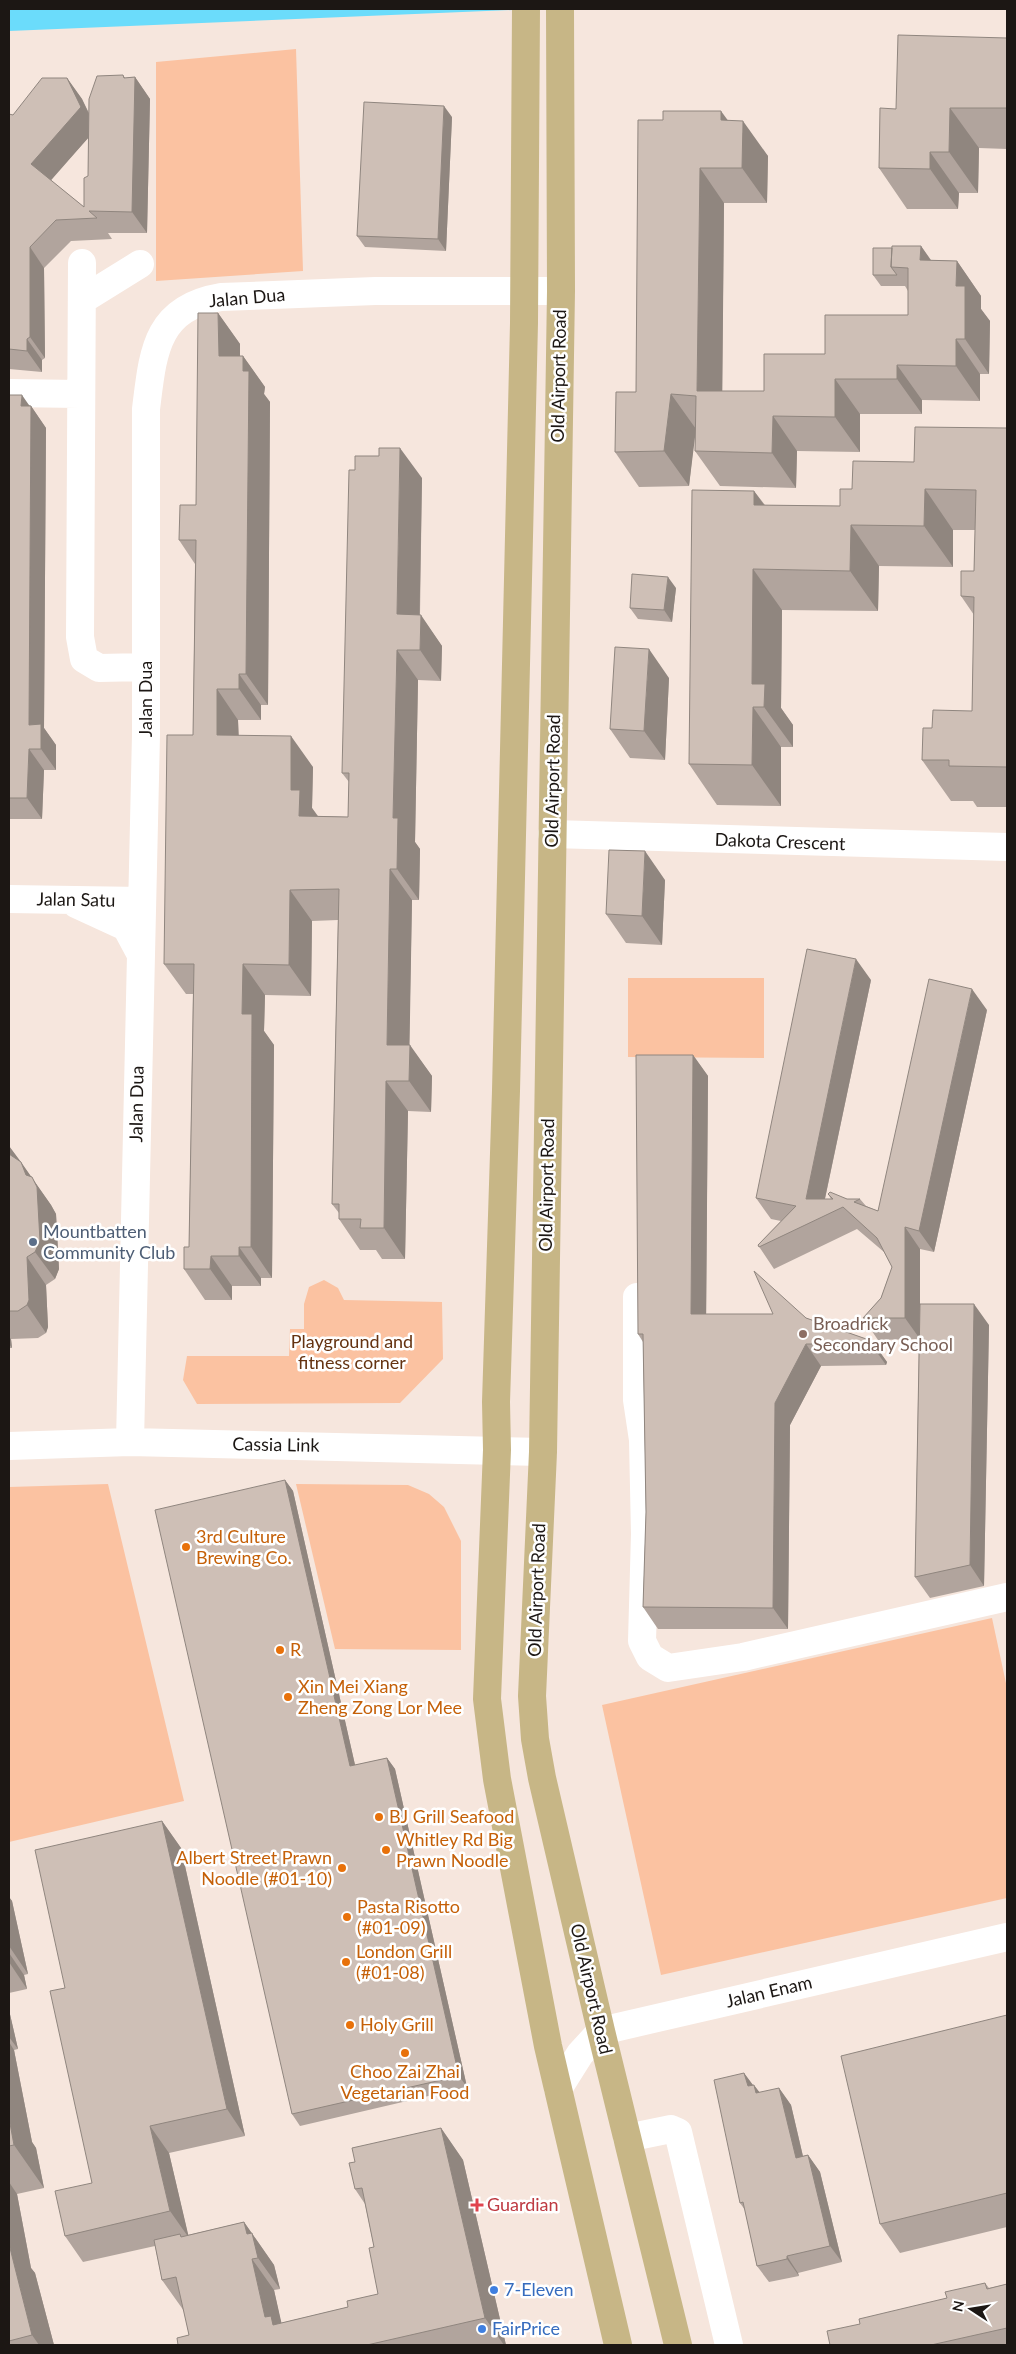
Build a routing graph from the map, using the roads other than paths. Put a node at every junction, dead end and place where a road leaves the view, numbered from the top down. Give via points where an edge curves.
1 (526, 13) edge
2 (560, 13) edge
3 (82, 263) dead end
4 (140, 264) dead end
5 (525, 290) junction
6 (560, 290) junction
7 (82, 300) junction
8 (9, 393) edge
9 (80, 394) junction
10 (146, 667) junction
11 (552, 834) junction
12 (1007, 848) edge
13 (9, 899) edge
14 (66, 900) junction
15 (142, 901) junction
16 (141, 955) junction
17 (637, 1268) edge
18 (130, 1442) junction
19 (9, 1446) edge
20 (497, 1450) junction
21 (543, 1452) junction
22 (1007, 1597) edge
23 (1007, 1937) edge
24 (601, 2031) junction
25 (558, 2089) junction
26 (627, 2138) junction
27 (618, 2345) edge
28 (678, 2345) edge
29 (729, 2345) edge

1 - 5 main road, Old Airport Road
2 - 6 main road, Old Airport Road
3 - 7 street
4 - 7 street
5 - 6 street
5 - 10 street, Jalan Dua via 221,297 182,311 164,331 152,358 146,409
5 - 20 main road, Old Airport Road
6 - 11 main road, Old Airport Road
7 - 9 street
8 - 9 street
9 - 10 street via 80,637 84,659 99,668
10 - 15 street, Jalan Dua
11 - 12 street, Dakota Crescent
11 - 21 main road, Old Airport Road
13 - 14 street, Jalan Satu
14 - 15 street, Jalan Satu
14 - 16 street via 126,927
15 - 16 street, Jalan Dua
16 - 18 street, Jalan Dua
17 - 22 street via 637,1400 643,1440 645,1534 642,1641 650,1657 668,1668 743,1657
18 - 19 street, Cassia Link
18 - 20 street, Cassia Link
20 - 21 street, Cassia Link
20 - 25 main road, Old Airport Road via 487,1699 497,1779
21 - 24 main road, Old Airport Road via 532,1696 535,1739
23 - 24 street, Jalan Enam
24 - 25 street via 580,2054
24 - 26 main road, Old Airport Road
25 - 27 main road, Old Airport Road
26 - 28 main road, Old Airport Road
26 - 29 street via 671,2129 678,2132

